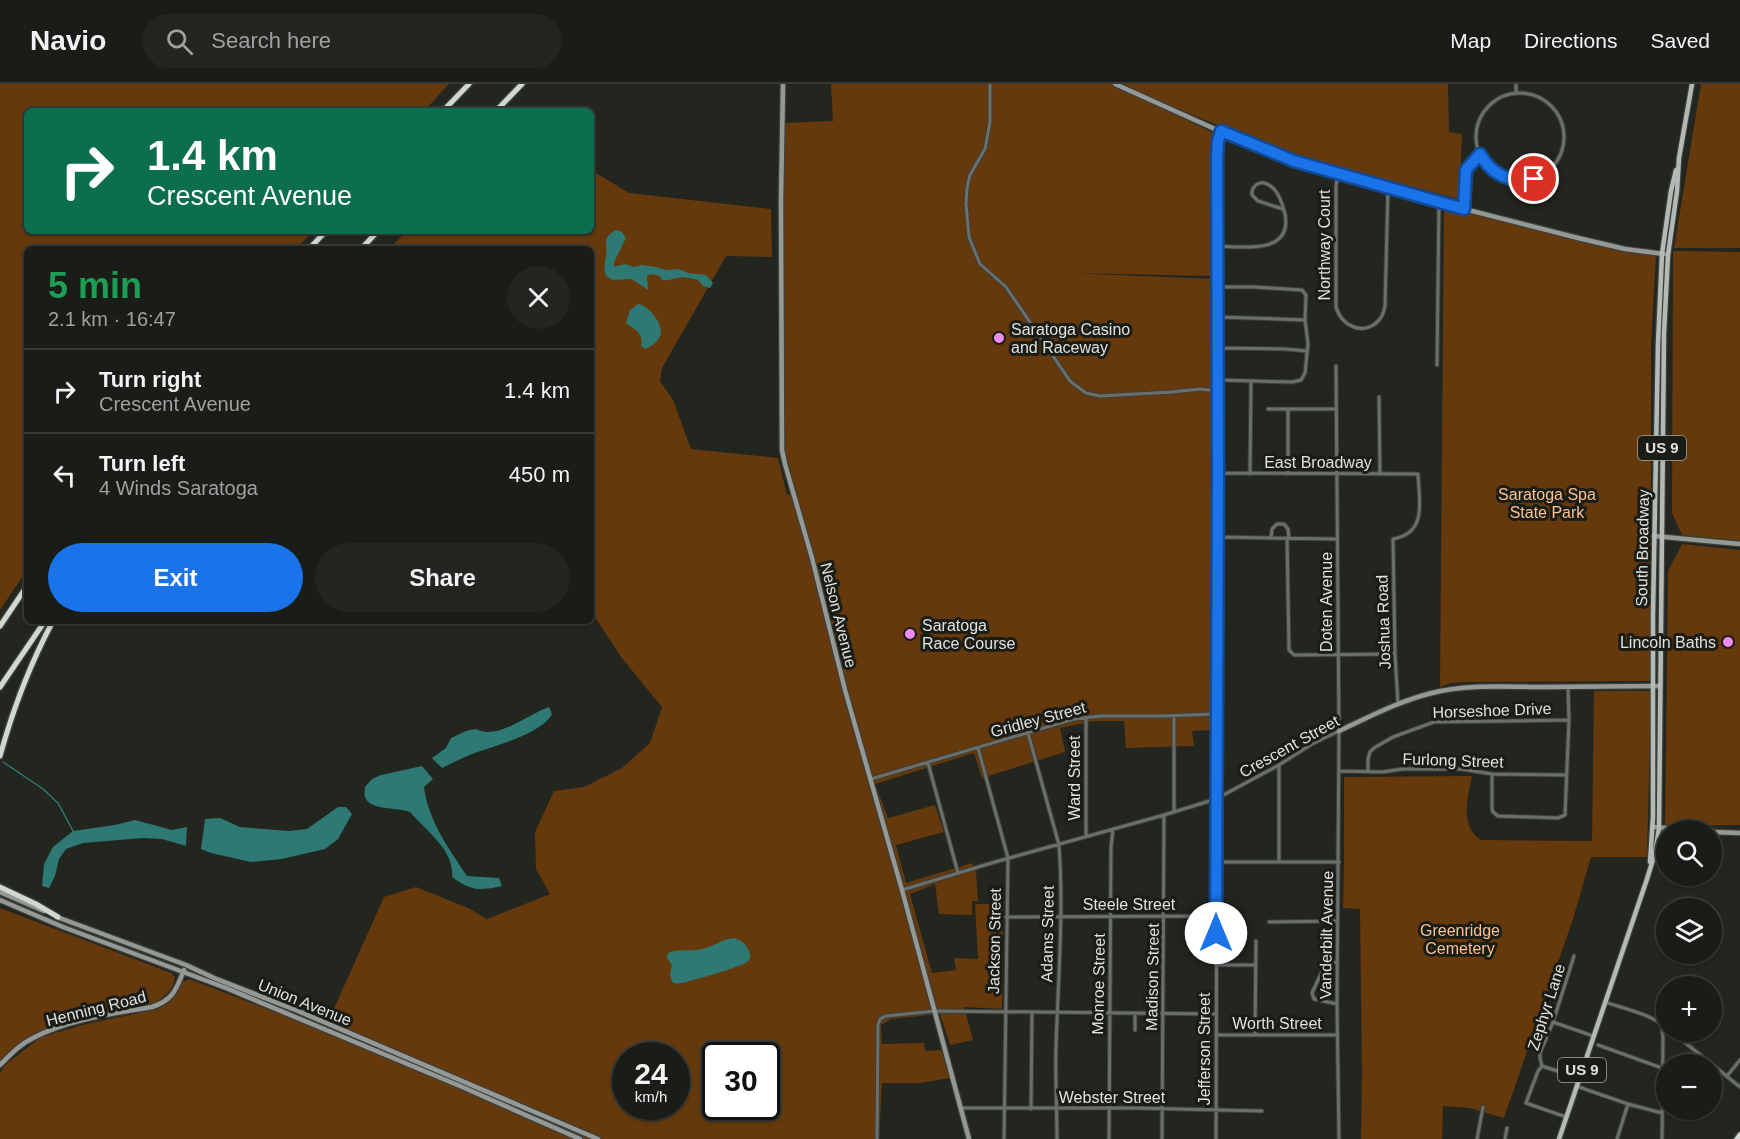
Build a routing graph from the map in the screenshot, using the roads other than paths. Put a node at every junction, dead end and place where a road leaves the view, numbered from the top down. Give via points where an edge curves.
1 (469, 84) edge
2 (522, 84) edge
3 (783, 84) edge
4 (990, 84) edge
5 (1115, 84) edge
6 (1516, 84) edge
7 (1692, 84) edge
8 (1516, 93) junction
9 (446, 108) edge
10 (499, 108) edge
11 (1221, 131) junction
12 (1480, 154) junction
13 (1679, 158) junction
14 (1338, 174) junction
15 (1388, 188) junction
16 (1439, 202) junction
17 (1283, 209) junction
18 (1464, 209) junction
19 (323, 234) edge
20 (375, 234) edge
21 (312, 246) edge
22 (364, 246) edge
23 (1217, 246) junction
24 (1662, 254) junction
25 (1668, 255) junction
26 (1218, 287) junction
27 (1218, 317) junction
28 (1305, 320) junction
29 (1218, 348) junction
30 (1307, 351) junction
31 (1437, 365) dead end
32 (1336, 366) dead end
33 (1218, 380) junction
34 (1251, 381) junction
35 (1218, 391) junction
36 (1379, 397) dead end
37 (1268, 409) dead end
38 (1288, 409) junction
39 (1335, 409) junction
40 (1380, 473) junction
41 (1218, 474) junction
42 (1250, 474) junction
43 (1288, 474) junction
44 (1336, 474) junction
45 (1654, 536) junction
46 (1661, 536) junction
47 (1217, 537) junction
48 (1271, 538) junction
49 (1288, 538) junction
50 (1337, 539) junction
51 (1393, 539) joint
52 (1740, 544) edge
53 (24, 590) edge
54 (43, 624) edge
55 (52, 624) edge
56 (0, 626) edge
57 (1395, 654) junction
58 (1338, 655) junction
59 (1653, 686) junction
60 (1660, 686) junction
61 (0, 687) edge
62 (1568, 687) junction
63 (1398, 704) junction
64 (1216, 714) junction
65 (1174, 716) junction
66 (1086, 718) junction
67 (1569, 720) junction
68 (1339, 731) junction
69 (1028, 733) junction
70 (978, 748) junction
71 (0, 756) edge
72 (928, 763) junction
73 (1279, 765) junction
74 (1339, 771) junction
75 (1368, 771) junction
76 (1492, 774) junction
77 (1567, 775) junction
78 (871, 779) junction
79 (1216, 799) junction
80 (1174, 812) junction
81 (1164, 815) junction
82 (1659, 820) edge
83 (1653, 827) junction
84 (1656, 828) edge
85 (1113, 829) junction
86 (1722, 832) edge
87 (1740, 833) edge
88 (1086, 837) junction
89 (1059, 845) junction
90 (1656, 847) edge
91 (1008, 858) junction
92 (1279, 861) junction
93 (1216, 862) junction
94 (1339, 862) junction
95 (1650, 867) junction
96 (958, 873) junction
97 (0, 887) edge
98 (902, 890) junction
99 (0, 892) edge
100 (0, 900) edge
101 (1060, 916) junction
102 (1111, 916) junction
103 (1164, 916) junction
104 (1216, 916) junction
105 (58, 917) junction
106 (1006, 917) junction
107 (1338, 921) junction
108 (1269, 922) dead end
109 (1256, 941) dead end
110 (1575, 956) dead end
111 (1337, 962) junction
112 (186, 965) junction
113 (1216, 965) junction
114 (1256, 965) junction
115 (183, 972) junction
116 (1605, 1002) junction
117 (1337, 1004) junction
118 (935, 1011) junction
119 (1005, 1012) junction
120 (1032, 1012) junction
121 (1058, 1013) junction
122 (1110, 1013) junction
123 (1135, 1013) junction
124 (1163, 1013) junction
125 (1216, 1014) junction
126 (1656, 1021) edge
127 (1553, 1022) junction
128 (1135, 1030) dead end
129 (1216, 1035) junction
130 (1255, 1035) junction
131 (1337, 1035) junction
132 (1593, 1036) junction
133 (1684, 1042) edge
134 (1599, 1045) dead end
135 (1740, 1060) edge
136 (0, 1065) edge
137 (1542, 1066) junction
138 (1656, 1066) edge
139 (1727, 1076) junction
140 (1579, 1078) junction
141 (1576, 1086) junction
142 (1740, 1087) edge
143 (1628, 1104) junction
144 (1483, 1107) dead end
145 (961, 1108) junction
146 (1004, 1108) junction
147 (1031, 1108) junction
148 (1057, 1108) junction
149 (1110, 1108) junction
150 (1162, 1108) junction
151 (1216, 1110) junction
152 (1262, 1111) dead end
153 (1656, 1111) edge
154 (1566, 1117) junction
155 (1662, 1120) edge
156 (1508, 1128) dead end
157 (1740, 1135) edge
158 (580, 1139) edge
159 (598, 1139) edge
160 (877, 1139) edge
161 (969, 1139) edge
162 (1004, 1139) edge
163 (1057, 1139) edge
164 (1109, 1139) edge
165 (1162, 1139) edge
166 (1216, 1139) edge
167 (1339, 1139) edge
168 (1477, 1139) edge
169 (1505, 1139) edge
170 (1559, 1139) edge
171 (1617, 1139) edge
172 (1662, 1139) edge
173 (1737, 1139) edge

1 - 9 highway
2 - 10 highway
3 - 78 street, Nelson Avenue via 782,450
4 - 35 street via 985,149 970,175 967,196 969,237 980,264 1006,287 1070,381 1086,393 1100,396
5 - 11 street
6 - 8 street
7 - 13 main road, South Broadway / US 9
8 - 12 street via 1497,100 1482,115 1477,141
8 - 12 street via 1543,99 1561,119 1563,147 1556,163 1534,179 1515,180 1498,175
11 - 14 street
11 - 23 street, Jefferson Street via 1217,149
12 - 18 street via 1466,170
13 - 24 main road, South Broadway / US 9
13 - 25 main road, South Broadway / US 9
14 - 15 street
14 - 15 street, Northway Court via 1336,307 1343,321 1356,327 1378,322 1385,306
15 - 16 street
16 - 18 street
16 - 31 street
17 - 17 street via 1269,184 1260,182 1253,187 1252,195 1258,201
17 - 23 street via 1285,228 1275,242 1259,247
18 - 24 street via 1625,249
19 - 21 highway
20 - 22 highway
23 - 26 street, Jefferson Street
24 - 25 street
24 - 45 main road, South Broadway / US 9
25 - 46 main road, South Broadway / US 9
26 - 27 street, Jefferson Street
26 - 28 street via 1302,290 1306,293
27 - 28 street
27 - 29 street, Jefferson Street
28 - 30 street
29 - 30 street
29 - 33 street, Jefferson Street
30 - 34 street via 1305,376 1301,380
32 - 39 street, Doten Avenue
33 - 34 street
33 - 35 street, Jefferson Street
34 - 42 street
35 - 41 street, Jefferson Street
36 - 40 street
37 - 38 street
38 - 39 street
38 - 43 street
39 - 44 street, Doten Avenue
40 - 44 street, East Broadway
40 - 51 street, East Broadway via 1418,474 1417,524 1404,537
41 - 42 street, East Broadway
41 - 47 street, Jefferson Street
42 - 43 street, East Broadway
43 - 44 street, East Broadway
44 - 50 street, Doten Avenue
45 - 46 street
45 - 59 main road, South Broadway / US 9
46 - 52 street
46 - 60 main road, South Broadway / US 9
47 - 48 street
47 - 64 street, Jefferson Street
48 - 49 street
48 - 49 street via 1272,529 1284,524
49 - 50 street
49 - 58 street via 1289,650 1299,655
50 - 58 street, Doten Avenue
51 - 57 street, Joshua Road
53 - 56 highway
54 - 61 highway
55 - 71 highway via 22,687
57 - 58 street
57 - 63 street, Joshua Road
58 - 68 street, Doten Avenue
59 - 60 street, Crescent Street
59 - 62 street, Crescent Street
59 - 83 main road, South Broadway / US 9
60 - 82 main road, South Broadway / US 9
62 - 63 street, Crescent Street via 1444,690
62 - 67 street
63 - 68 street, Crescent Street
64 - 65 street, Gridley Street
64 - 79 street, Jefferson Street
65 - 66 street, Gridley Street
65 - 80 street
66 - 69 street, Gridley Street
66 - 88 street, Ward Street
67 - 75 street, Horseshoe Drive via 1434,722 1374,748
67 - 77 street
68 - 73 street, Crescent Street
68 - 74 street, Vanderbilt Avenue
69 - 70 street, Gridley Street
69 - 89 street, Adams Street
70 - 72 street, Gridley Street
70 - 91 street, Jackson Street
72 - 78 street, Gridley Street
72 - 96 street
73 - 79 street, Crescent Street
73 - 92 street
74 - 75 street, Furlong Street
74 - 94 street, Vanderbilt Avenue
75 - 76 street, Furlong Street via 1461,770
76 - 77 street, Furlong Street
76 - 77 street via 1493,813 1540,818 1565,815
78 - 98 street, Nelson Avenue
79 - 80 street, Crescent Street
79 - 93 street, Jefferson Street
80 - 81 street, Crescent Street
81 - 85 street, Crescent Street
81 - 103 street, Madison Street
83 - 84 street
83 - 95 main road, South Broadway / US 9
85 - 88 street, Crescent Street
85 - 102 street, Monroe Street
86 - 87 street
88 - 89 street, Crescent Street
89 - 91 street, Crescent Street
89 - 101 street, Adams Street
90 - 95 main road, South Broadway / US 9
91 - 96 street, Crescent Street
91 - 106 street, Jackson Street
92 - 93 street
92 - 94 street
93 - 104 street, Jefferson Street
94 - 107 street, Vanderbilt Avenue
95 - 116 main road, South Broadway / US 9
96 - 98 street, Crescent Street
97 - 105 highway
98 - 118 street, Nelson Avenue
99 - 105 street, Union Avenue
100 - 115 street, Union Avenue
101 - 102 street, Steele Street
101 - 106 street, Steele Street
101 - 121 street, Adams Street
102 - 103 street, Steele Street
102 - 122 street, Monroe Street
103 - 104 street, Steele Street
103 - 124 street, Madison Street
104 - 113 street, Jefferson Street
105 - 112 street, Union Avenue
106 - 119 street, Jackson Street
107 - 108 street
107 - 111 street, Vanderbilt Avenue
109 - 114 street
110 - 127 street, Zephyr Lane
111 - 117 street, Vanderbilt Avenue
111 - 117 street via 1325,965 1312,993 1318,1001
112 - 115 street, Henning Road
112 - 159 street, Union Avenue
113 - 114 street
113 - 125 street, Jefferson Street
114 - 130 street
115 - 136 street, Henning Road via 175,991 162,1003 54,1029 31,1038
115 - 158 street, Union Avenue
116 - 126 street
116 - 132 main road, South Broadway / US 9
117 - 131 street, Vanderbilt Avenue
118 - 119 street
118 - 145 street, Nelson Avenue
118 - 160 street via 886,1016 879,1021
119 - 120 street
119 - 146 street, Jackson Street
120 - 121 street
120 - 147 street
121 - 122 street
121 - 148 street, Adams Street
122 - 123 street
122 - 149 street, Monroe Street
123 - 124 street
123 - 128 street
124 - 125 street
124 - 150 street, Madison Street
125 - 129 street, Jefferson Street
127 - 132 street
127 - 137 street, Zephyr Lane via 1540,1053
129 - 130 street, Worth Street
129 - 151 street, Jefferson Street
130 - 131 street, Worth Street
131 - 167 street, Vanderbilt Avenue
132 - 140 main road, South Broadway / US 9
133 - 139 street
134 - 138 street
135 - 139 street
137 - 140 street
137 - 154 street, Zephyr Lane via 1526,1103
139 - 142 street
140 - 141 main road, South Broadway / US 9
141 - 143 street
141 - 154 main road, South Broadway / US 9
143 - 153 street
143 - 171 street
144 - 168 street
145 - 146 street, Webster Street
145 - 161 street, Nelson Avenue
146 - 147 street, Webster Street
146 - 162 street, Jackson Street
147 - 148 street, Webster Street
148 - 149 street, Webster Street
148 - 163 street, Adams Street
149 - 150 street, Webster Street
149 - 164 street, Monroe Street
150 - 151 street, Webster Street
150 - 165 street, Madison Street
151 - 152 street, Webster Street
151 - 166 street, Jefferson Street
154 - 170 main road, South Broadway / US 9
155 - 172 street
156 - 169 street
157 - 173 highway

